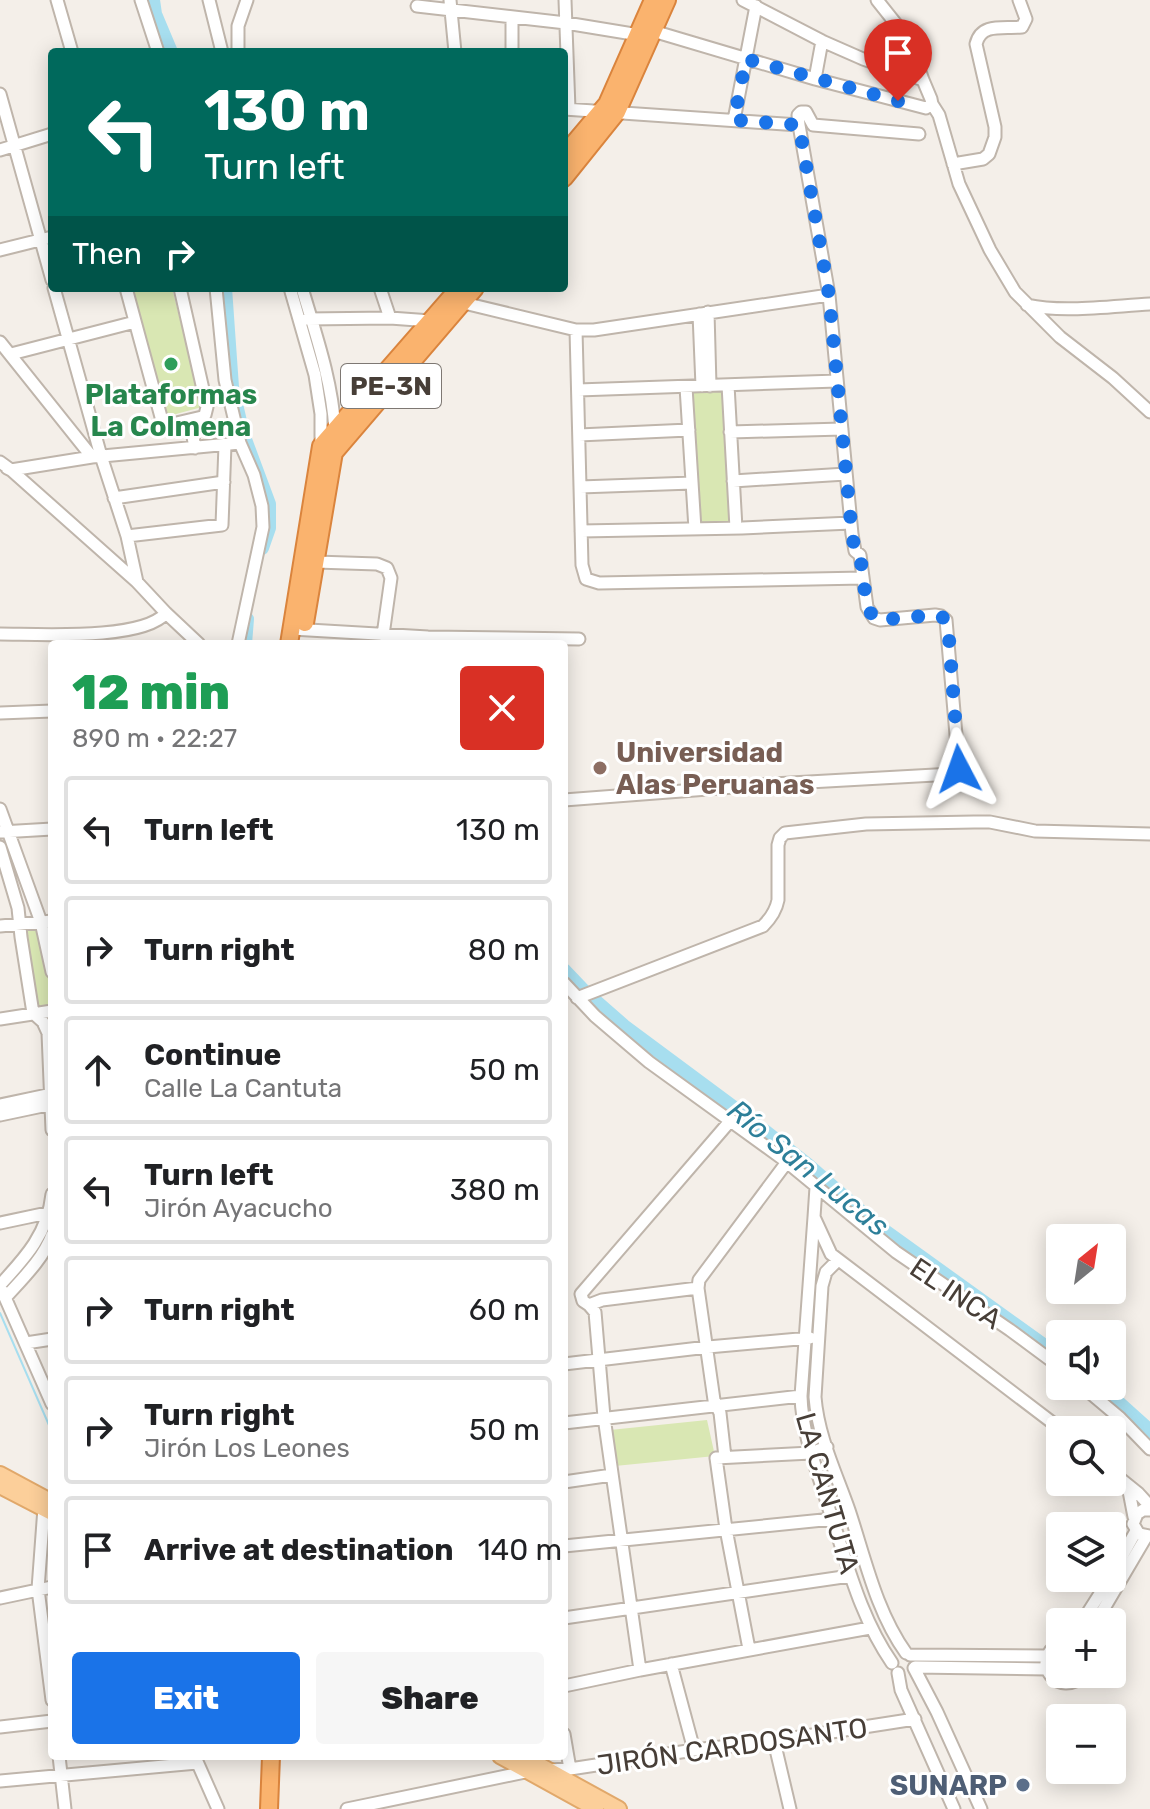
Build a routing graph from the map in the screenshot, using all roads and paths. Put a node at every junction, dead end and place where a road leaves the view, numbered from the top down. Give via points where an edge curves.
1 (57, 0) edge
2 (141, 0) edge
3 (209, 0) edge
4 (247, 0) edge
5 (565, 0) edge
6 (653, 0) edge
7 (667, 0) edge
8 (743, 0) edge
9 (877, 0) edge
10 (1019, 0) edge
11 (451, 5) edge
12 (417, 6) dead end
13 (756, 6) junction
14 (512, 17) junction
15 (566, 23) junction
16 (646, 33) junction
17 (822, 41) junction
18 (71, 48) edge
19 (157, 48) edge
20 (221, 48) edge
21 (238, 48) edge
22 (455, 48) edge
23 (512, 48) edge
24 (566, 48) edge
25 (746, 59) junction
26 (815, 79) junction
27 (923, 80) junction
28 (0, 94) edge
29 (932, 104) junction
30 (568, 109) edge
31 (609, 111) junction
32 (734, 120) junction
33 (799, 125) junction
34 (919, 134) dead end
35 (48, 135) edge
36 (15, 145) junction
37 (0, 150) edge
38 (568, 151) edge
39 (953, 164) junction
40 (568, 172) edge
41 (47, 238) edge
42 (0, 250) edge
43 (55, 292) edge
44 (127, 292) edge
45 (181, 292) edge
46 (216, 292) edge
47 (292, 292) edge
48 (302, 292) edge
49 (381, 292) edge
50 (457, 293) edge
51 (829, 295) junction
52 (1150, 304) edge
53 (1027, 305) junction
54 (703, 313) junction
55 (390, 318) junction
56 (305, 320) junction
57 (431, 321) junction
58 (135, 322) junction
59 (576, 330) junction
60 (67, 339) junction
61 (0, 342) edge
62 (11, 354) junction
63 (837, 381) junction
64 (728, 385) junction
65 (706, 386) junction
66 (686, 387) junction
67 (578, 390) junction
68 (1150, 412) edge
69 (190, 420) junction
70 (842, 429) junction
71 (335, 430) junction
72 (689, 430) junction
73 (730, 432) junction
74 (579, 435) junction
75 (240, 443) junction
76 (225, 445) junction
77 (195, 448) junction
78 (328, 448) junction
79 (97, 456) junction
80 (4, 466) edge
81 (846, 474) junction
82 (733, 481) junction
83 (224, 482) junction
84 (692, 483) junction
85 (580, 487) junction
86 (114, 498) junction
87 (851, 523) junction
88 (736, 528) junction
89 (695, 529) junction
90 (581, 531) junction
91 (127, 536) junction
92 (316, 562) junction
93 (863, 578) junction
94 (137, 582) junction
95 (166, 613) junction
96 (0, 634) edge
97 (383, 635) junction
98 (296, 637) edge
99 (579, 639) dead end
100 (195, 640) edge
101 (239, 640) edge
102 (428, 640) edge
103 (48, 711) edge
104 (0, 713) edge
105 (568, 800) edge
106 (0, 809) edge
107 (48, 829) edge
108 (4, 831) edge
109 (1150, 834) edge
110 (0, 847) edge
111 (47, 922) edge
112 (19, 923) junction
113 (0, 926) edge
114 (568, 986) edge
115 (583, 995) junction
116 (48, 1011) edge
117 (33, 1013) junction
118 (0, 1019) edge
119 (48, 1033) edge
120 (48, 1099) edge
121 (48, 1100) edge
122 (0, 1105) edge
123 (0, 1115) edge
124 (731, 1120) junction
125 (787, 1162) junction
126 (816, 1187) junction
127 (48, 1213) edge
128 (814, 1217) junction
129 (48, 1218) edge
130 (0, 1223) edge
131 (48, 1242) edge
132 (828, 1250) junction
133 (811, 1253) junction
134 (838, 1260) junction
135 (698, 1288) junction
136 (2, 1289) edge
137 (589, 1305) junction
138 (818, 1337) junction
139 (805, 1338) junction
140 (48, 1340) edge
141 (26, 1343) junction
142 (708, 1347) junction
143 (1046, 1357) edge
144 (598, 1360) junction
145 (568, 1364) edge
146 (48, 1383) edge
147 (801, 1396) junction
148 (1099, 1400) edge
149 (716, 1405) junction
150 (604, 1417) junction
151 (1046, 1418) edge
152 (568, 1422) edge
153 (827, 1447) junction
154 (1150, 1449) edge
155 (811, 1453) junction
156 (720, 1458) junction
157 (0, 1474) edge
158 (612, 1475) junction
159 (568, 1481) edge
160 (0, 1486) edge
161 (1128, 1486) joint
162 (48, 1505) edge
163 (48, 1506) edge
164 (1150, 1508) edge
165 (48, 1514) edge
166 (850, 1514) junction
167 (1134, 1517) junction
168 (833, 1519) junction
169 (726, 1529) junction
170 (1144, 1535) edge
171 (621, 1539) junction
172 (568, 1546) edge
173 (1126, 1557) edge
174 (850, 1576) junction
175 (48, 1588) edge
176 (38, 1589) junction
177 (739, 1592) junction
178 (0, 1598) edge
179 (631, 1608) junction
180 (1104, 1608) edge
181 (568, 1617) edge
182 (870, 1628) junction
183 (749, 1649) junction
184 (911, 1661) junction
185 (1046, 1662) edge
186 (671, 1664) junction
187 (48, 1668) edge
188 (895, 1668) junction
189 (640, 1670) junction
190 (568, 1685) edge
191 (915, 1719) junction
192 (48, 1721) edge
193 (0, 1727) edge
194 (774, 1741) junction
195 (694, 1750) junction
196 (568, 1757) edge
197 (59, 1760) edge
198 (188, 1760) edge
199 (196, 1760) edge
200 (262, 1760) edge
201 (271, 1760) edge
202 (507, 1760) edge
203 (530, 1760) edge
204 (570, 1769) junction
205 (548, 1770) junction
206 (528, 1771) junction
207 (61, 1775) junction
208 (0, 1781) edge
209 (218, 1808) edge
210 (65, 1809) edge
211 (204, 1809) edge
212 (260, 1809) edge
213 (269, 1809) edge
214 (347, 1809) edge
215 (596, 1809) edge
216 (619, 1809) edge
217 (790, 1809) edge
218 (954, 1809) edge
219 (981, 1809) edge

1 - 18 street
2 - 19 street
3 - 20 street
4 - 21 street via 238,26
5 - 15 street
6 - 16 highway
7 - 16 highway
8 - 13 street
9 - 27 street via 904,34
10 - 39 street via 1026,19 1022,27 986,29 976,44 995,127 993,145 983,159
11 - 12 street
11 - 14 street
11 - 22 street
13 - 17 street
13 - 25 street
14 - 15 street
14 - 23 street
15 - 16 street
15 - 24 street
16 - 25 street
16 - 31 highway via 607,104
17 - 26 street
17 - 27 street
25 - 26 street
25 - 32 street
26 - 29 street via 926,108
27 - 29 street
28 - 36 street
29 - 39 street
30 - 31 street
31 - 32 street
31 - 38 highway
31 - 40 highway
32 - 33 street
33 - 34 street via 798,115 806,112 813,125
33 - 51 street
35 - 36 street
36 - 37 street
36 - 41 street
39 - 53 street via 990,250
41 - 42 street
43 - 60 street
44 - 58 street
45 - 69 street via 207,407 205,415
46 - 75 street via 225,380
47 - 56 street
48 - 56 street
49 - 55 street
50 - 57 highway, PE-3N
50 - 59 street
50 - 78 highway, PE-3N
51 - 54 street
51 - 63 street
52 - 53 street
53 - 68 street
54 - 59 street
54 - 65 street
55 - 56 street
55 - 57 street
56 - 71 street via 327,372
56 - 78 street
57 - 71 highway, PE-3N
58 - 60 street
58 - 69 street via 161,417 167,424
59 - 67 street
60 - 62 street
60 - 79 street
61 - 62 street
62 - 79 street
63 - 64 street
63 - 70 street
64 - 65 street
64 - 73 street
65 - 66 street
66 - 67 street
66 - 72 street
67 - 74 street
69 - 77 street
70 - 73 street
70 - 81 street
71 - 78 highway, PE-3N
72 - 74 street
72 - 84 street
73 - 82 street
74 - 85 street
75 - 76 street
75 - 101 street via 254,475 263,527
76 - 77 street
76 - 83 street
77 - 79 street
78 - 92 highway, PE-3N
78 - 98 highway, PE-3N via 319,470
79 - 80 street
79 - 86 street
80 - 94 street
81 - 82 street
81 - 87 street
82 - 88 street
83 - 86 street
83 - 91 street via 222,525
84 - 85 street
84 - 89 street
85 - 90 street
86 - 91 street
87 - 88 street
87 - 93 street
88 - 89 street
89 - 90 street
90 - 93 street via 586,579 599,583
91 - 94 street
92 - 97 street via 387,568 391,578
92 - 98 highway, PE-3N
93 - 105 street via 874,618 935,615 946,620 956,773
94 - 95 street
95 - 96 street via 125,631
95 - 100 street
97 - 98 street
97 - 102 street
99 - 102 street
103 - 104 street
106 - 108 street
107 - 108 street
108 - 111 street
109 - 115 street via 1035,831 990,822 866,824 785,833 778,845 778,900 763,926
110 - 112 street
111 - 112 street
112 - 113 street
112 - 117 street
114 - 115 street, EL INCA
115 - 124 street, EL INCA via 595,1016 649,1062
116 - 117 street
117 - 118 street
117 - 119 street
120 - 122 street
121 - 123 street
124 - 125 street, EL INCA
124 - 137 street via 584,1289 580,1298
125 - 126 street, EL INCA
125 - 135 street
126 - 128 street, LA CANTUTA
126 - 143 street, EL INCA via 896,1252
127 - 130 street
128 - 132 street
128 - 133 street, LA CANTUTA
129 - 136 street
131 - 136 street via 32,1268
132 - 133 street
132 - 134 street
133 - 139 street, LA CANTUTA
134 - 138 street, LA CANTUTA via 823,1278
134 - 151 street
135 - 137 street
135 - 142 street
136 - 141 street
137 - 144 street via 595,1312
138 - 139 street
138 - 153 street, LA CANTUTA via 816,1411
139 - 142 street
139 - 147 street, LA CANTUTA
140 - 141 street
141 - 146 street
142 - 144 street
142 - 149 street
144 - 145 street
144 - 150 street
147 - 149 street
147 - 155 street, LA CANTUTA
148 - 154 street
149 - 150 street
149 - 156 street
150 - 152 street
150 - 158 street
153 - 155 street
153 - 166 street, LA CANTUTA
155 - 156 street
155 - 168 street, LA CANTUTA
156 - 169 street
157 - 162 main road
158 - 159 street
158 - 171 street
160 - 163 main road
161 - 164 street
161 - 167 street
164 - 167 street
165 - 176 street
166 - 168 street
166 - 184 street, LA CANTUTA via 886,1619
167 - 170 street via 1133,1524
168 - 169 street
168 - 174 street, LA CANTUTA
169 - 171 street
169 - 177 street
170 - 173 street
170 - 180 street
171 - 172 street
171 - 179 street
174 - 177 street
174 - 182 street, LA CANTUTA
175 - 176 street
176 - 178 street
176 - 187 street
177 - 179 street
177 - 183 street
179 - 181 street
179 - 189 street
182 - 183 street
182 - 188 street, LA CANTUTA
183 - 186 street
184 - 185 street
184 - 188 street via 898,1654
184 - 188 street via 909,1674 901,1675
184 - 219 street, LA CANTUTA
186 - 189 street
186 - 195 street
188 - 191 street, LA CANTUTA
189 - 190 street
191 - 194 street, JIRÓN CARDOSANTO
191 - 218 street, LA CANTUTA
192 - 193 street
194 - 195 street, JIRÓN CARDOSANTO
194 - 217 street
195 - 204 street, JIRÓN CARDOSANTO
196 - 204 street
197 - 207 street
198 - 207 street
199 - 209 street
200 - 212 highway
201 - 213 highway
202 - 206 main road
203 - 205 main road
204 - 205 street, JIRÓN CARDOSANTO
205 - 206 street, JIRÓN CARDOSANTO
205 - 216 main road
206 - 214 street, JIRÓN CARDOSANTO
206 - 215 main road
207 - 208 street
207 - 210 street
209 - 211 street

